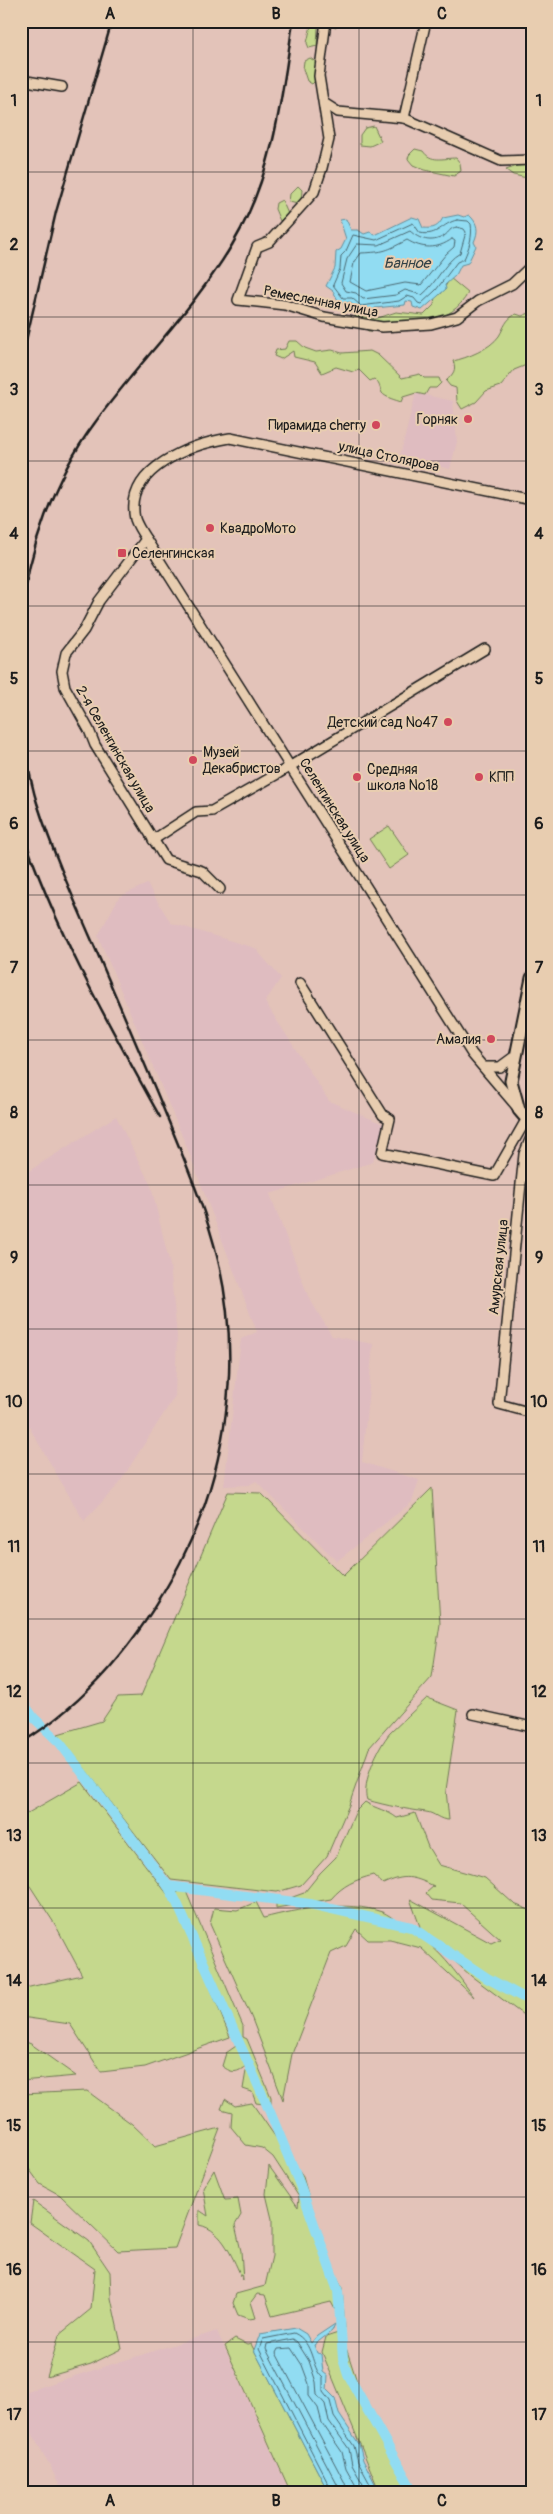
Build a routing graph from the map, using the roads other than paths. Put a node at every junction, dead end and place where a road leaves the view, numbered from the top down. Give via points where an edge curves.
1 (326, 21) edge
2 (426, 21) edge
3 (21, 80) edge
4 (62, 87) dead end
5 (324, 103) junction
6 (404, 118) junction
7 (532, 160) edge
8 (532, 265) edge
9 (532, 500) edge
10 (135, 519) joint
11 (143, 542) junction
12 (484, 649) dead end
13 (291, 766) junction
14 (153, 840) junction
15 (220, 889) dead end
16 (532, 978) edge
17 (300, 983) dead end
18 (515, 1056) junction
19 (484, 1068) junction
20 (526, 1118) edge
21 (532, 1135) edge
22 (532, 1413) edge
23 (473, 1714) dead end
24 (532, 1727) edge

1 - 5 street via 320,76
2 - 6 street
3 - 4 street
5 - 6 street via 338,112
5 - 8 street, Ремесленная улица via 329,139 314,192 269,242 256,247 238,300 285,305 324,317 382,327 431,324 457,317 478,300 512,284
6 - 7 street via 501,161
9 - 10 street, улица Столярова via 230,438 185,449 158,465 140,485
10 - 11 street, Селенгинская улица
11 - 13 street, Селенгинская улица
11 - 14 street, 2-я Селенгинская улица via 99,601 84,630 66,653 62,672 65,687 95,745
12 - 13 street
13 - 14 street via 212,811 196,812
13 - 19 street, Селенгинская улица via 472,1054
14 - 15 street, 2-я Селенгинская улица via 166,860 202,871
16 - 18 main road
17 - 20 street via 383,1115 390,1119 382,1153 494,1176
18 - 19 street via 500,1067
18 - 20 main road via 511,1081
19 - 20 street, Селенгинская улица
21 - 22 street, Амурская улица via 524,1154 499,1404
23 - 24 street

